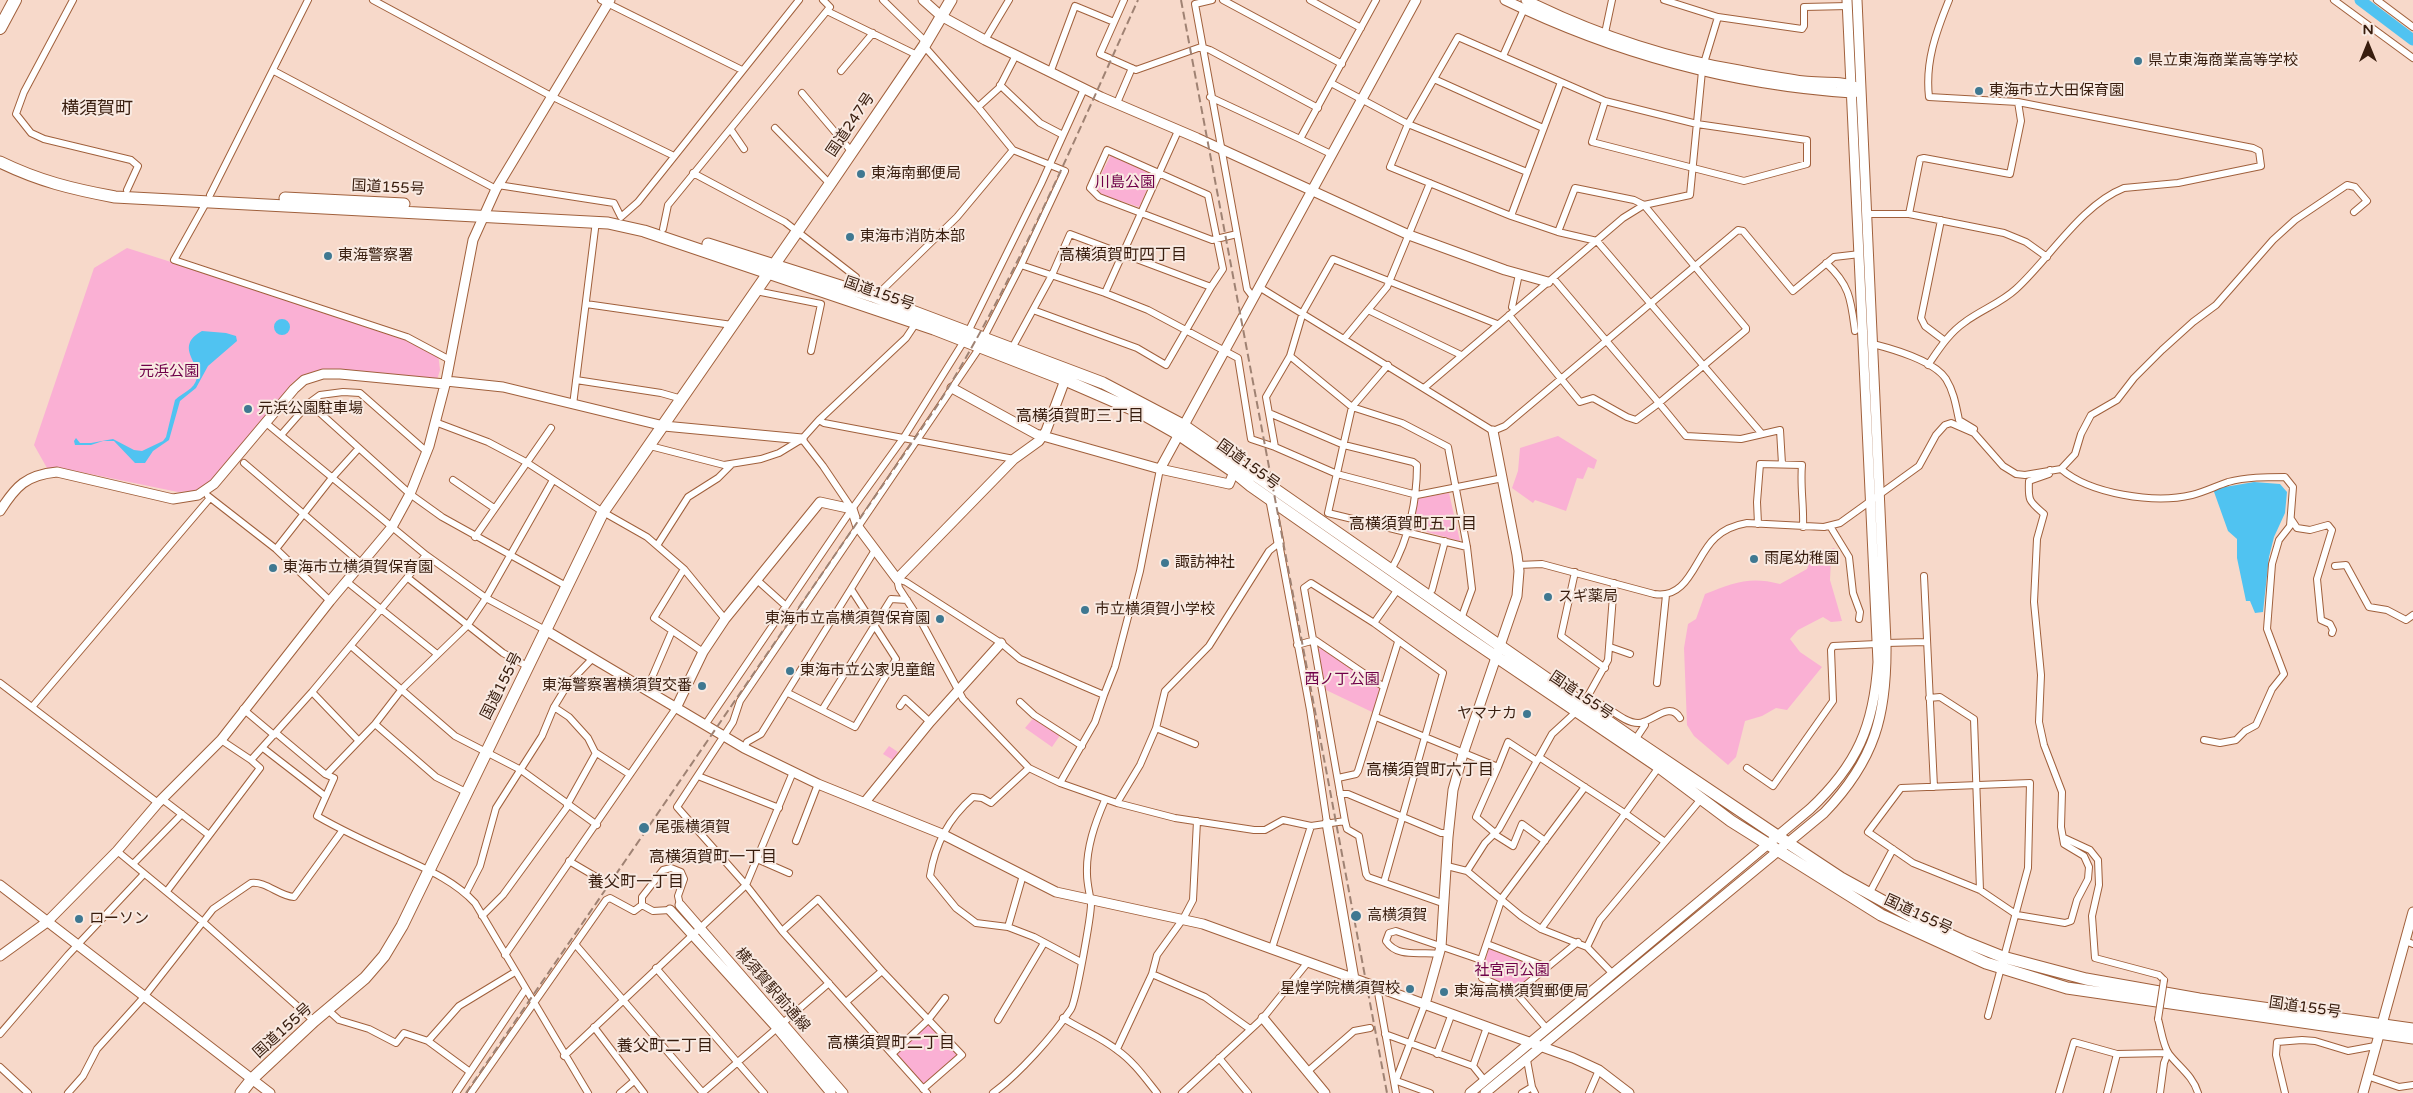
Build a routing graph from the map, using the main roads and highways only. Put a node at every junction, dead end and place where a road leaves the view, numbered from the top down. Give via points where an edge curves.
1 (15, 0) edge
2 (951, 0) edge
3 (0, 28) edge
4 (0, 154) edge
5 (0, 162) edge
6 (209, 198) junction
7 (486, 212) junction
8 (771, 268) junction
9 (966, 337) junction
10 (981, 343) junction
11 (1181, 430) junction
12 (1499, 652) junction
13 (2002, 962) junction
14 (2380, 1029) junction
15 (2413, 1029) edge
16 (2413, 1038) edge
17 (241, 1093) edge

1 - 3 highway
2 - 8 highway, 国道247号
4 - 6 highway, 国道155号 via 25,167 79,184
5 - 6 highway, 国道155号 via 34,178 115,197
6 - 7 highway, 国道155号
7 - 8 highway, 国道155号 via 596,221 644,231
7 - 8 highway, 国道155号 via 621,217
8 - 9 highway, 国道155号 via 916,323
8 - 9 highway, 国道155号 via 875,297
8 - 17 highway, 国道155号 via 604,512 402,926 384,956 365,978 314,1021
9 - 10 highway, 国道155号
10 - 11 highway, 国道155号
10 - 11 highway, 国道155号 via 1011,350 1103,384
11 - 12 highway, 国道155号 via 1271,500 1398,589
11 - 12 highway, 国道155号 via 1391,570 1461,619
12 - 13 highway, 国道155号 via 1588,705 1635,740 1869,894
12 - 13 highway, 国道155号 via 1576,712 1731,821 1881,915
13 - 14 highway, 国道155号 via 2199,1000
14 - 15 highway, 国道155号
14 - 16 highway, 国道155号

